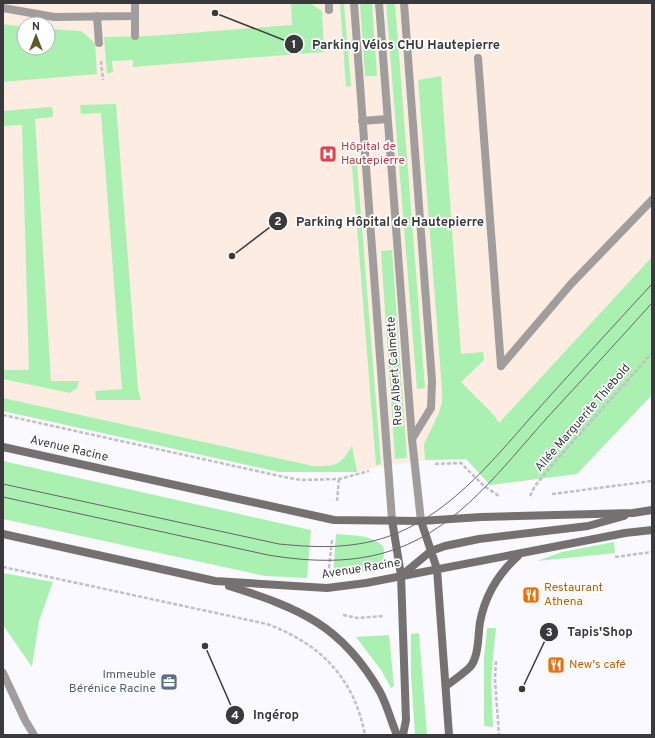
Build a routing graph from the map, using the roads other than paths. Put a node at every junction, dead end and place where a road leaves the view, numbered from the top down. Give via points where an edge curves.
1 (135, 3) edge
2 (354, 3) edge
3 (379, 3) edge
4 (404, 3) edge
5 (3, 8) edge
6 (97, 16) junction
7 (135, 16) junction
8 (135, 36) dead end
9 (99, 43) dead end
10 (478, 58) dead end
11 (387, 119) junction
12 (362, 121) junction
13 (652, 200) edge
14 (412, 439) junction
15 (3, 447) edge
16 (652, 510) edge
17 (633, 513) junction
18 (392, 520) junction
19 (421, 521) junction
20 (652, 530) edge
21 (3, 534) edge
22 (431, 551) junction
23 (518, 555) junction
24 (437, 569) junction
25 (401, 575) junction
26 (215, 582) junction
27 (3, 673) edge
28 (446, 686) junction
29 (34, 735) edge
30 (397, 735) edge
31 (403, 735) edge
32 (449, 735) edge

1 - 7 street
2 - 12 street, Rue Albert Calmette
3 - 11 street, Rue Albert Calmette
4 - 14 street via 432,381 431,408
5 - 6 street via 54,16
6 - 7 street
6 - 9 street
7 - 8 street
10 - 13 street via 501,366 571,284
11 - 12 street
11 - 14 street, Rue Albert Calmette
12 - 18 street, Rue Albert Calmette
14 - 19 street, Rue Albert Calmette
15 - 18 street, Avenue Racine via 334,520
16 - 17 street, Avenue Racine
17 - 19 street, Avenue Racine via 481,516
17 - 22 street via 588,526 479,540
18 - 19 street, Avenue Racine
18 - 25 street, Rue Albert Calmette
19 - 22 street, Rue Albert Calmette
20 - 23 street, Avenue Racine via 625,533
21 - 26 street, Avenue Racine
22 - 24 street, Rue Albert Calmette
22 - 25 street
23 - 24 street, Avenue Racine
23 - 28 street via 495,582 481,620 471,666
24 - 25 street, Avenue Racine
24 - 28 street, Rue Albert Calmette
25 - 26 street, Avenue Racine via 327,588
25 - 31 street, Rue Albert Calmette via 406,720
26 - 30 street via 272,600 305,614 336,635 360,662 380,693
27 - 29 street via 24,720
28 - 32 street, Rue Albert Calmette

